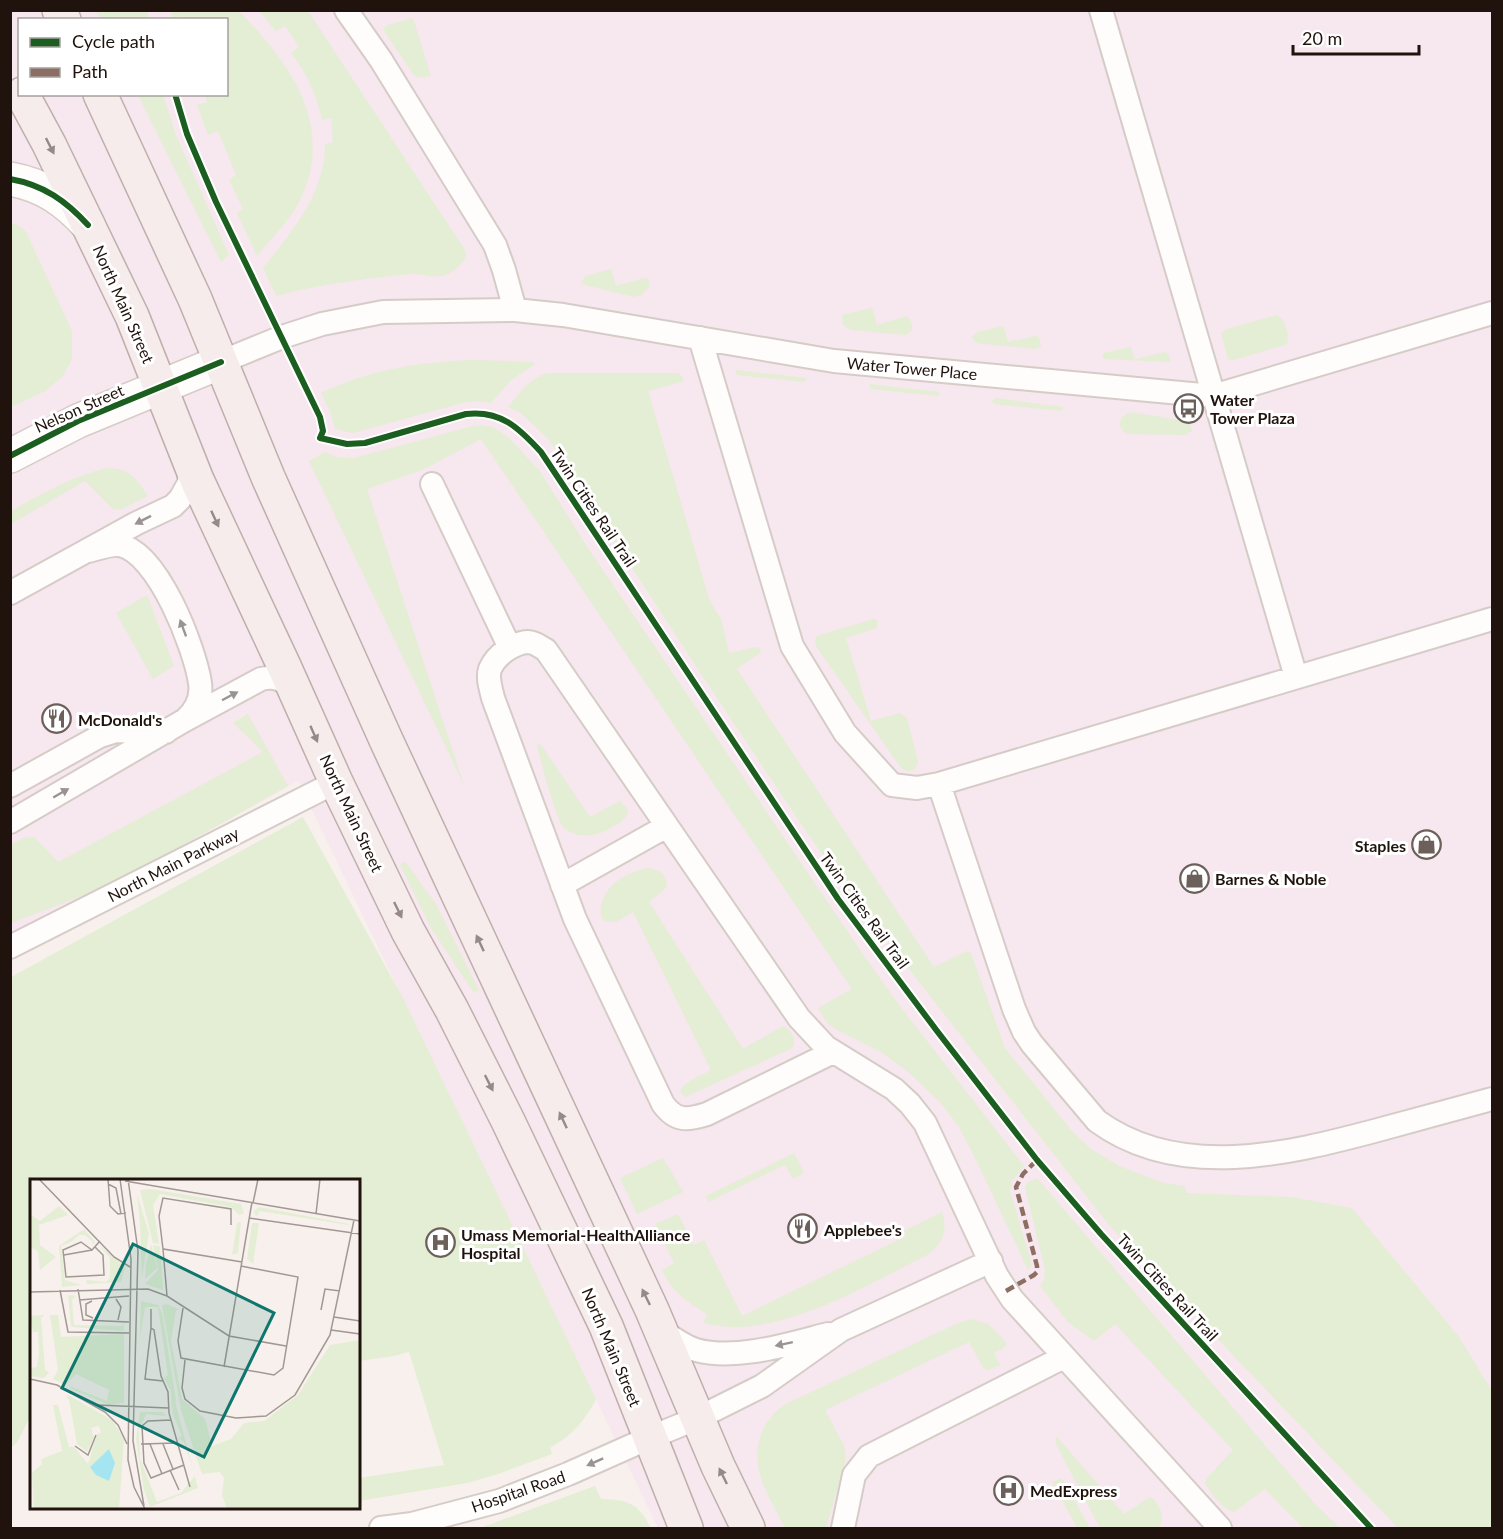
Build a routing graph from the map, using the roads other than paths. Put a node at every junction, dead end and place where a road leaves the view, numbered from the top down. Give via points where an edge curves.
1 (346, 10) edge
2 (1101, 10) edge
3 (10, 74) edge
4 (18, 87) edge
5 (23, 96) edge
6 (101, 96) edge
7 (10, 179) edge
8 (88, 225) junction
9 (515, 310) junction
10 (1492, 313) edge
11 (700, 338) junction
12 (221, 362) junction
13 (160, 387) junction
14 (1213, 396) junction
15 (10, 456) edge
16 (190, 465) junction
17 (432, 484) dead end
18 (88, 551) junction
19 (10, 593) edge
20 (1492, 619) edge
21 (510, 648) junction
22 (1296, 677) junction
23 (295, 690) junction
24 (176, 726) junction
25 (336, 782) junction
26 (939, 784) junction
27 (10, 786) edge
28 (10, 822) edge
29 (667, 826) junction
30 (562, 885) junction
31 (10, 947) edge
32 (833, 1052) junction
33 (1492, 1099) edge
34 (990, 1261) junction
35 (660, 1329) junction
36 (841, 1330) junction
37 (1064, 1357) junction
38 (698, 1418) junction
39 (649, 1438) junction
40 (381, 1528) edge
41 (686, 1528) edge
42 (748, 1528) edge
43 (843, 1528) edge
44 (1218, 1528) edge

1 - 9 lane via 495,245
2 - 14 lane
3 - 4 main road
5 -> 8 main road, North Main Street
6 - 12 main road
7 - 8 street via 43,188
8 - 13 main road, North Main Street via 132,316
9 - 11 lane, Water Tower Place
9 - 12 lane, Water Tower Place via 383,312 322,324
10 - 14 lane
11 - 14 lane, Water Tower Place via 834,361
11 - 26 lane via 792,646 845,733 892,785 917,788
12 - 13 street, Nelson Street
35 -> 12 main road via 387,742
13 - 15 street, Nelson Street via 78,421
13 - 16 main road, North Main Street
14 - 22 lane
16 -> 18 lane via 189,483 173,506
16 -> 23 main road, North Main Street
17 - 21 lane
18 - 19 lane
24 -> 18 lane via 195,711 200,684 186,635 166,589 128,549 119,545
20 - 22 lane
21 - 29 lane via 527,642 546,650
21 - 30 lane via 490,669 490,685
22 - 26 lane
24 -> 23 lane via 261,679 277,678
23 -> 25 main road, North Main Street
24 - 27 lane via 100,736
28 -> 24 lane
25 - 31 lane, North Main Parkway
25 -> 39 main road, North Main Street via 606,1326
26 - 33 lane via 1024,1032 1097,1121 1113,1132 1171,1153 1228,1157 1277,1154
29 - 30 lane
29 - 32 lane via 799,1018
30 - 32 lane via 663,1104 674,1116 692,1119 707,1114
32 - 34 lane via 894,1089 925,1123
34 - 36 lane
34 - 37 lane via 1012,1299
36 -> 35 lane via 759,1350 723,1354 696,1349
35 - 38 main road
36 - 38 lane, Hospital Road via 762,1386
37 - 43 lane via 869,1456 854,1475
37 - 44 lane
38 - 39 lane, Hospital Road
42 -> 38 main road
39 -> 40 lane, Hospital Road via 499,1501 412,1524
39 - 41 main road, North Main Street

